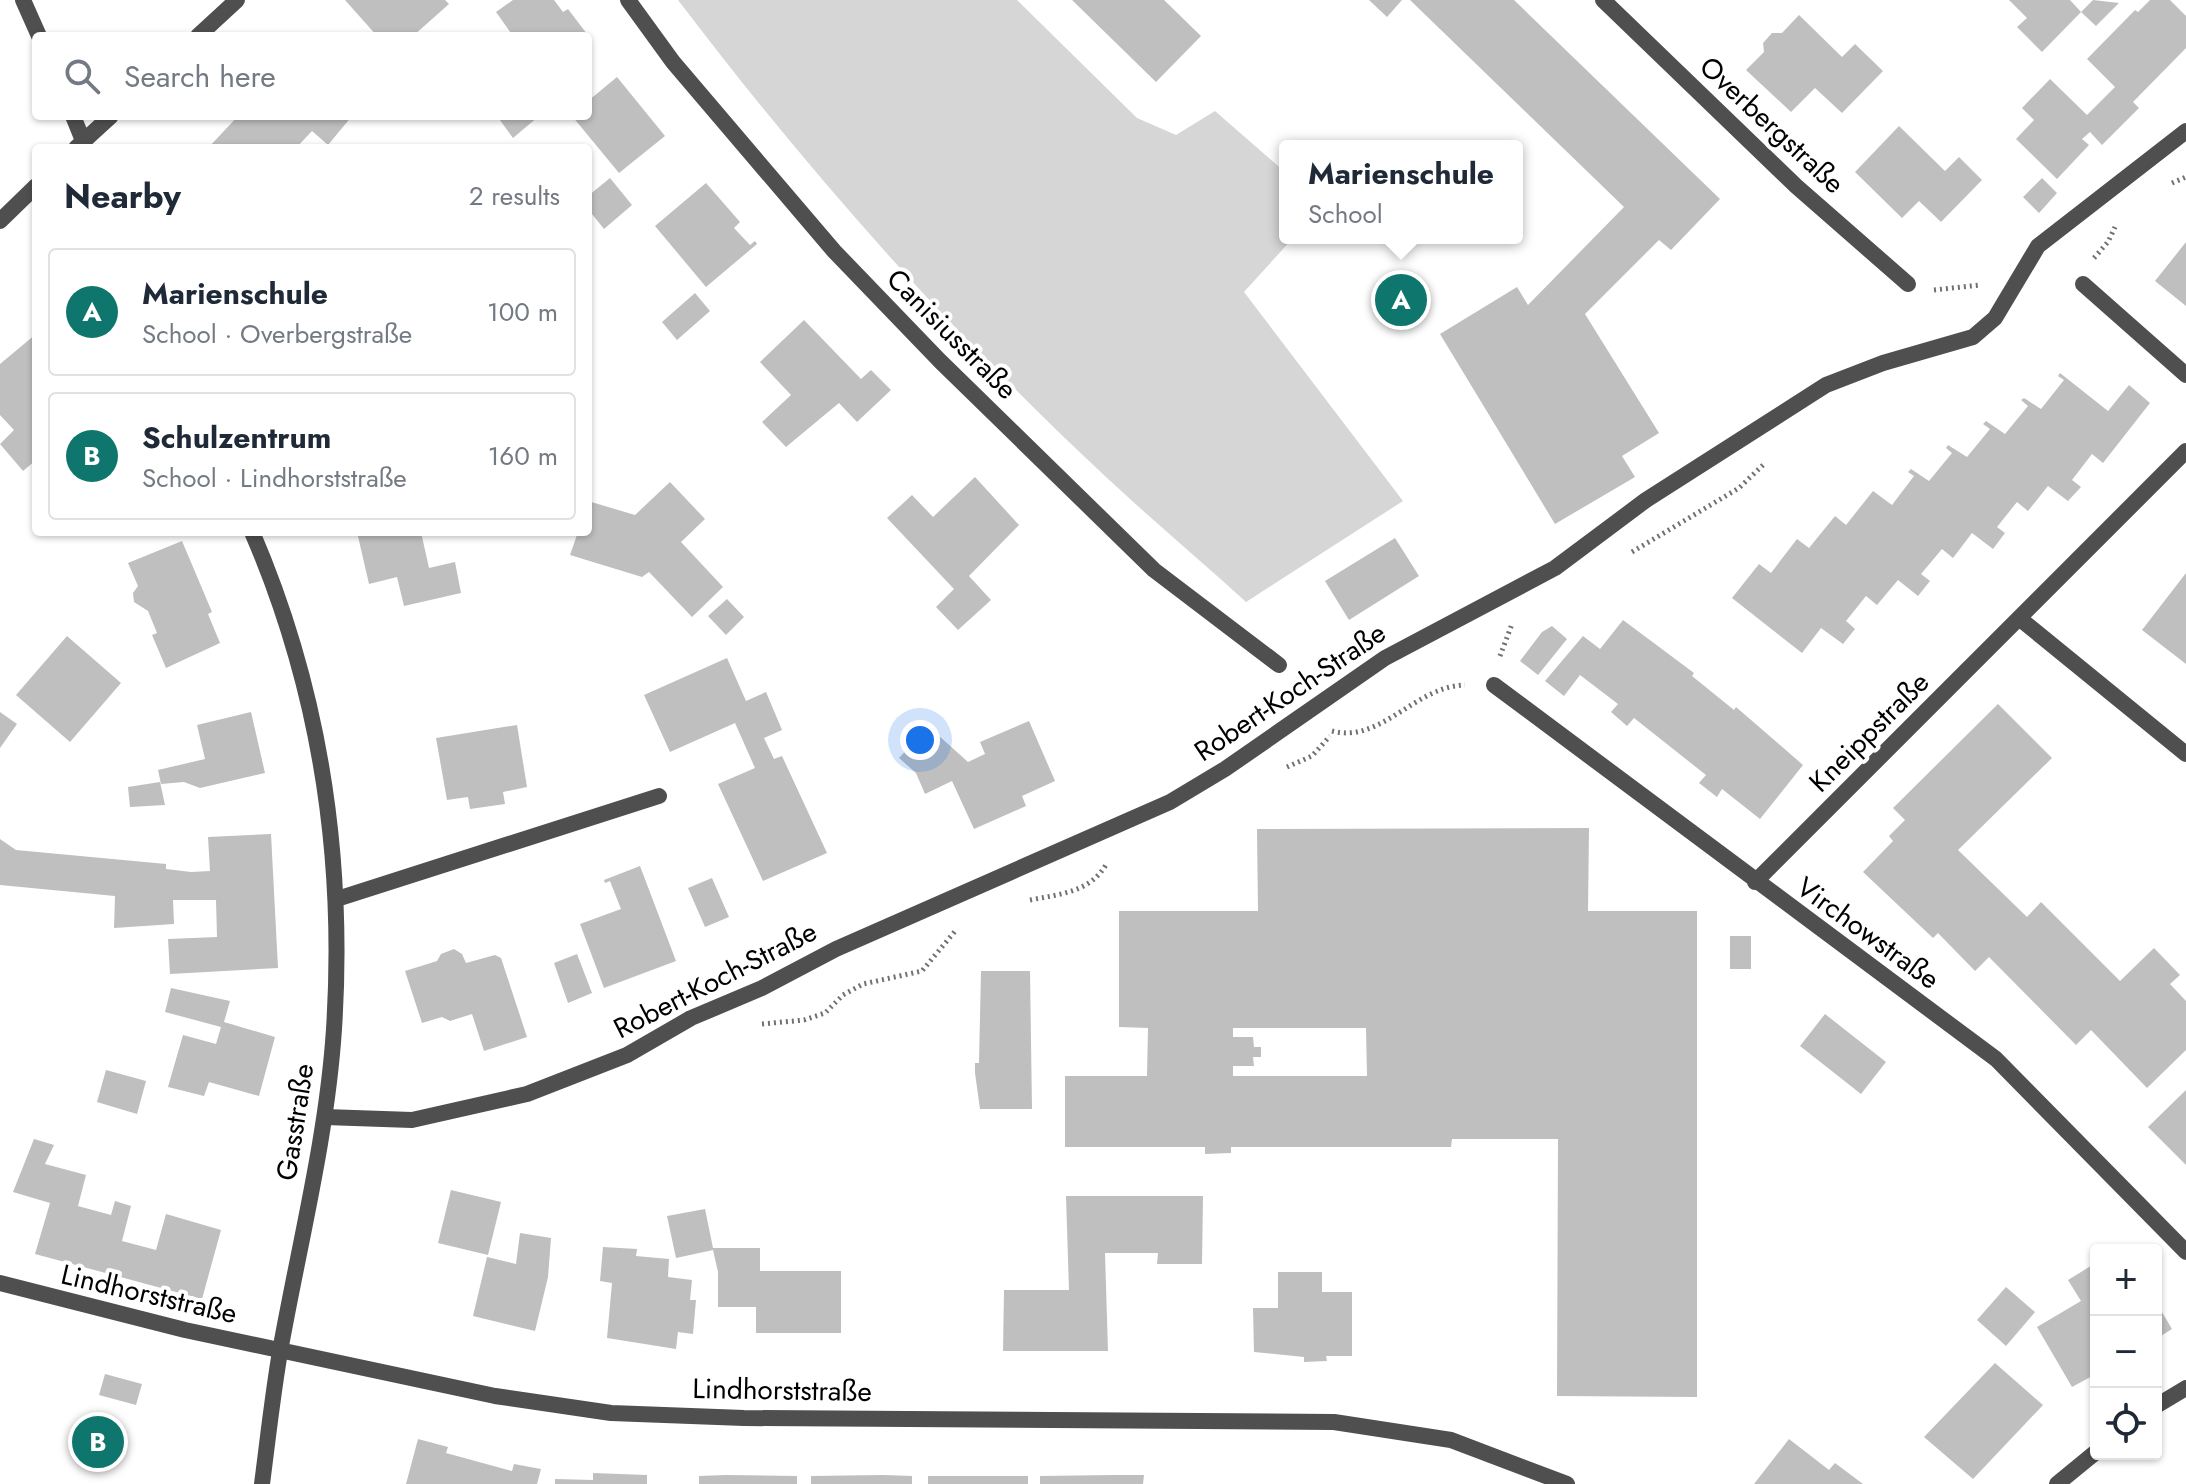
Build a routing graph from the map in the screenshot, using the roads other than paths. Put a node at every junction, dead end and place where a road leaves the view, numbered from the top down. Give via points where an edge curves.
1 (23, 0) edge
2 (237, 0) edge
3 (628, 0) edge
4 (1603, 0) edge
5 (37, 32) edge
6 (202, 32) edge
7 (74, 120) edge
8 (107, 120) edge
9 (2186, 131) edge
10 (81, 144) edge
11 (84, 144) edge
12 (32, 190) edge
13 (0, 221) edge
14 (2083, 284) dead end
15 (1914, 289) road end
16 (2186, 375) edge
17 (2186, 451) edge
18 (253, 536) edge
19 (2019, 618) junction
20 (1279, 665) dead end
21 (1494, 685) dead end
22 (2186, 754) edge
23 (659, 796) dead end
24 (1755, 882) junction
25 (337, 899) junction
26 (325, 1117) junction
27 (2186, 1252) edge
28 (0, 1283) edge
29 (280, 1350) junction
30 (2186, 1388) edge
31 (2162, 1402) edge
32 (2090, 1457) edge
33 (262, 1484) edge
34 (1567, 1484) edge
35 (2057, 1484) edge

1 - 5 street
2 - 6 street
3 - 20 street, Canisiusstraße via 673,62 834,251 940,361 1154,570
4 - 15 street, Overbergstraße via 1796,186
7 - 10 street
8 - 11 street
9 - 26 street, Robert-Koch-Straße via 2038,246 1995,318 1973,337 1826,385 1742,436 1555,568 1437,628 1170,802 836,949 691,1018 627,1055 527,1094 412,1120
12 - 13 street
14 - 16 street
17 - 19 street, Kneippstraße
18 - 25 street, Gasstraße via 303,672 328,794
19 - 22 street
19 - 24 street, Kneippstraße
21 - 24 street, Virchowstraße
23 - 25 street
24 - 27 street, Virchowstraße via 1996,1059
25 - 26 street, Gasstraße via 334,1029
26 - 29 street, Gasstraße
28 - 29 street, Lindhorststraße
29 - 33 street, Gasstraße
29 - 34 street, Lindhorststraße via 495,1396 611,1413 1334,1422 1451,1440
30 - 31 street
32 - 35 street

